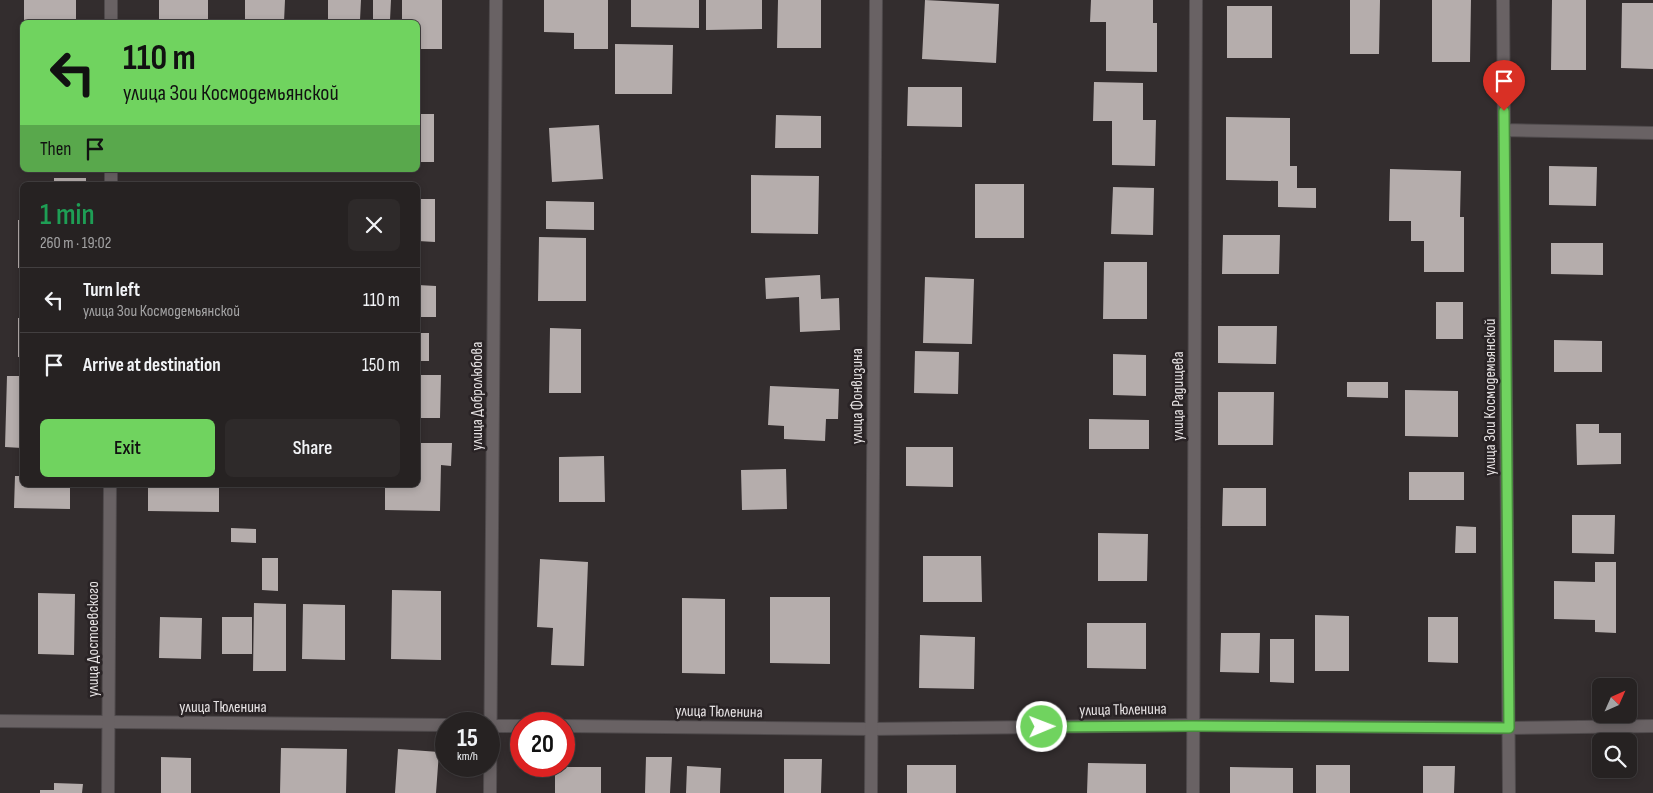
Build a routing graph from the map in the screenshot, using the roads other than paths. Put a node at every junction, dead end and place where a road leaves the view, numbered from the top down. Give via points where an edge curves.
1 (111, 0) edge
2 (496, 0) edge
3 (876, 0) edge
4 (1196, 0) edge
5 (1503, 0) edge
6 (111, 20) edge
7 (1504, 130) junction
8 (1653, 133) edge
9 (110, 487) edge
10 (490, 712) edge
11 (0, 722) edge
12 (109, 722) junction
13 (435, 725) edge
14 (575, 726) edge
15 (1193, 726) junction
16 (1653, 726) edge
17 (1509, 728) junction
18 (871, 729) junction
19 (490, 777) edge
20 (108, 793) edge
21 (490, 793) edge
22 (871, 793) edge
23 (1193, 793) edge
24 (1509, 793) edge

1 - 6 street
2 - 10 street, улица Добролюбова
3 - 18 street, улица Фонвизина
4 - 15 street, улица Радищева
5 - 7 street, улица Зои Космодемьянской
7 - 8 street
7 - 17 street, улица Зои Космодемьянской
9 - 12 street, улица Достоевского
11 - 12 street, улица Тюленина
12 - 13 street, улица Тюленина
12 - 20 street, улица Достоевского
14 - 18 street, улица Тюленина
15 - 17 street, улица Тюленина
15 - 18 street, улица Тюленина
15 - 23 street, улица Радищева
16 - 17 street, улица Тюленина
17 - 24 street, улица Зои Космодемьянской
18 - 22 street, улица Фонвизина
19 - 21 street, улица Добролюбова

